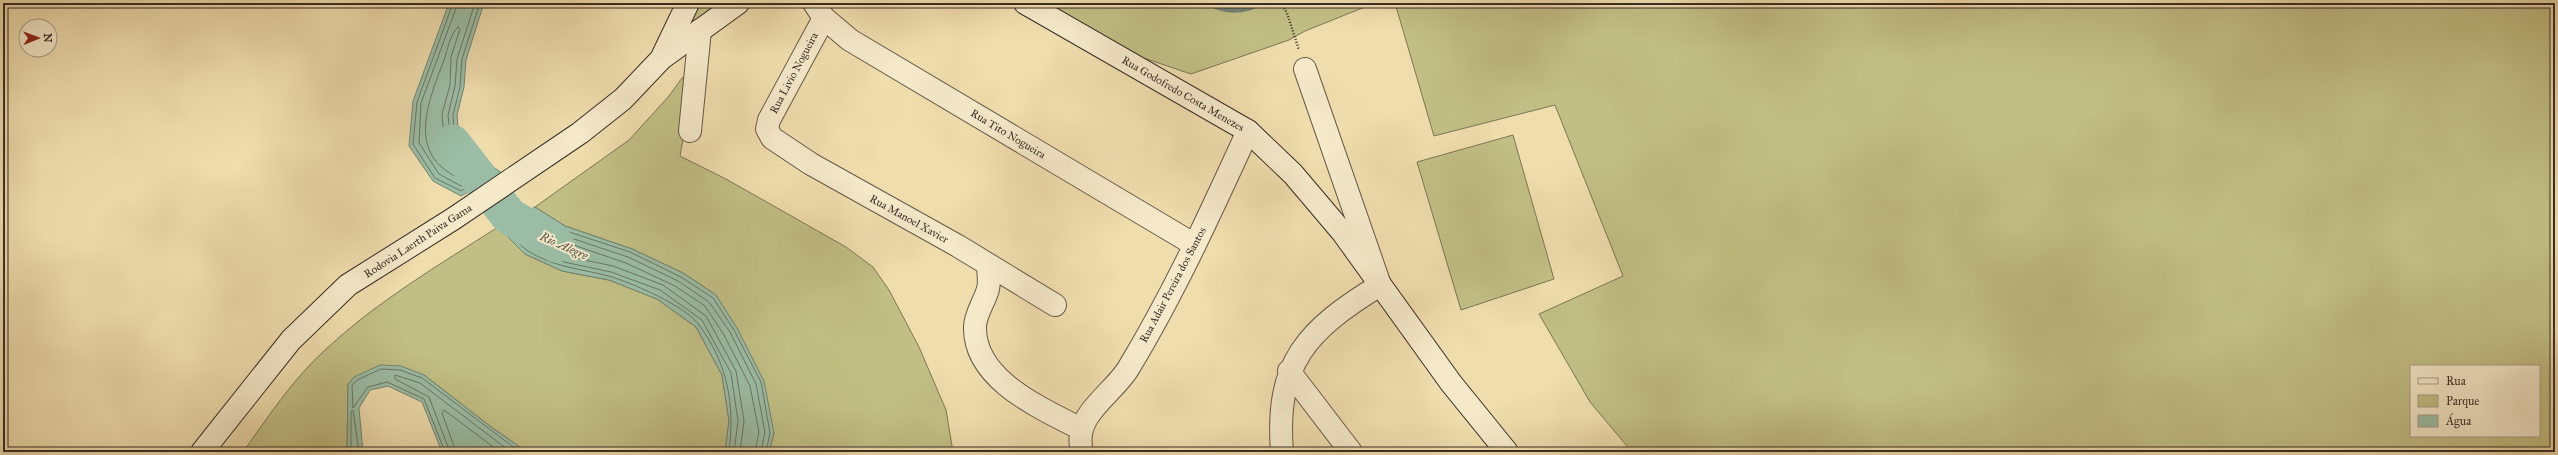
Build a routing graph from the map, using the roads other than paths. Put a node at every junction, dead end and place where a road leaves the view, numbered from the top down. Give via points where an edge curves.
1 (688, 3) edge
2 (738, 3) edge
3 (1025, 3) edge
4 (819, 10) edge
5 (700, 30) junction
6 (662, 58) junction
7 (1305, 69) road end
8 (767, 129) joint
9 (690, 131) dead end
10 (1248, 131) junction
11 (1195, 245) junction
12 (988, 265) junction
13 (1380, 285) junction
14 (1056, 306) dead end
15 (1290, 371) junction
16 (1081, 429) junction
17 (1504, 451) edge
18 (202, 452) edge
19 (1082, 452) edge
20 (1282, 452) edge
21 (1352, 452) edge

1 - 6 street, Rodovia Laerth Paiva Gama
2 - 5 street, Rodovia Laerth Paiva Gama
3 - 10 street, Rua Godofredo Costa Menezes
4 - 8 street, Rua Livio Nogueira
4 - 11 street, Rua Tito Nogueira via 850,40
5 - 6 street, Rodovia Laerth Paiva Gama
5 - 9 street
6 - 18 street, Rodovia Laerth Paiva Gama via 623,99 536,165 348,285 291,340
7 - 13 street
8 - 12 street, Rua Manoel Xavier via 772,138 811,164
10 - 11 street, Rua Adair Pereira dos Santos
10 - 13 street, Rua Godofredo Costa Menezes via 1293,174 1343,233
11 - 16 street, Rua Adair Pereira dos Santos via 1127,370 1092,410
12 - 14 street, Rua Manoel Xavier
12 - 16 street via 988,288 975,324 975,338 980,355 1004,384 1018,396
13 - 15 street via 1342,308 1313,335
13 - 17 street, Rua Godofredo Costa Menezes
15 - 20 street via 1282,398
15 - 21 street
16 - 19 street

